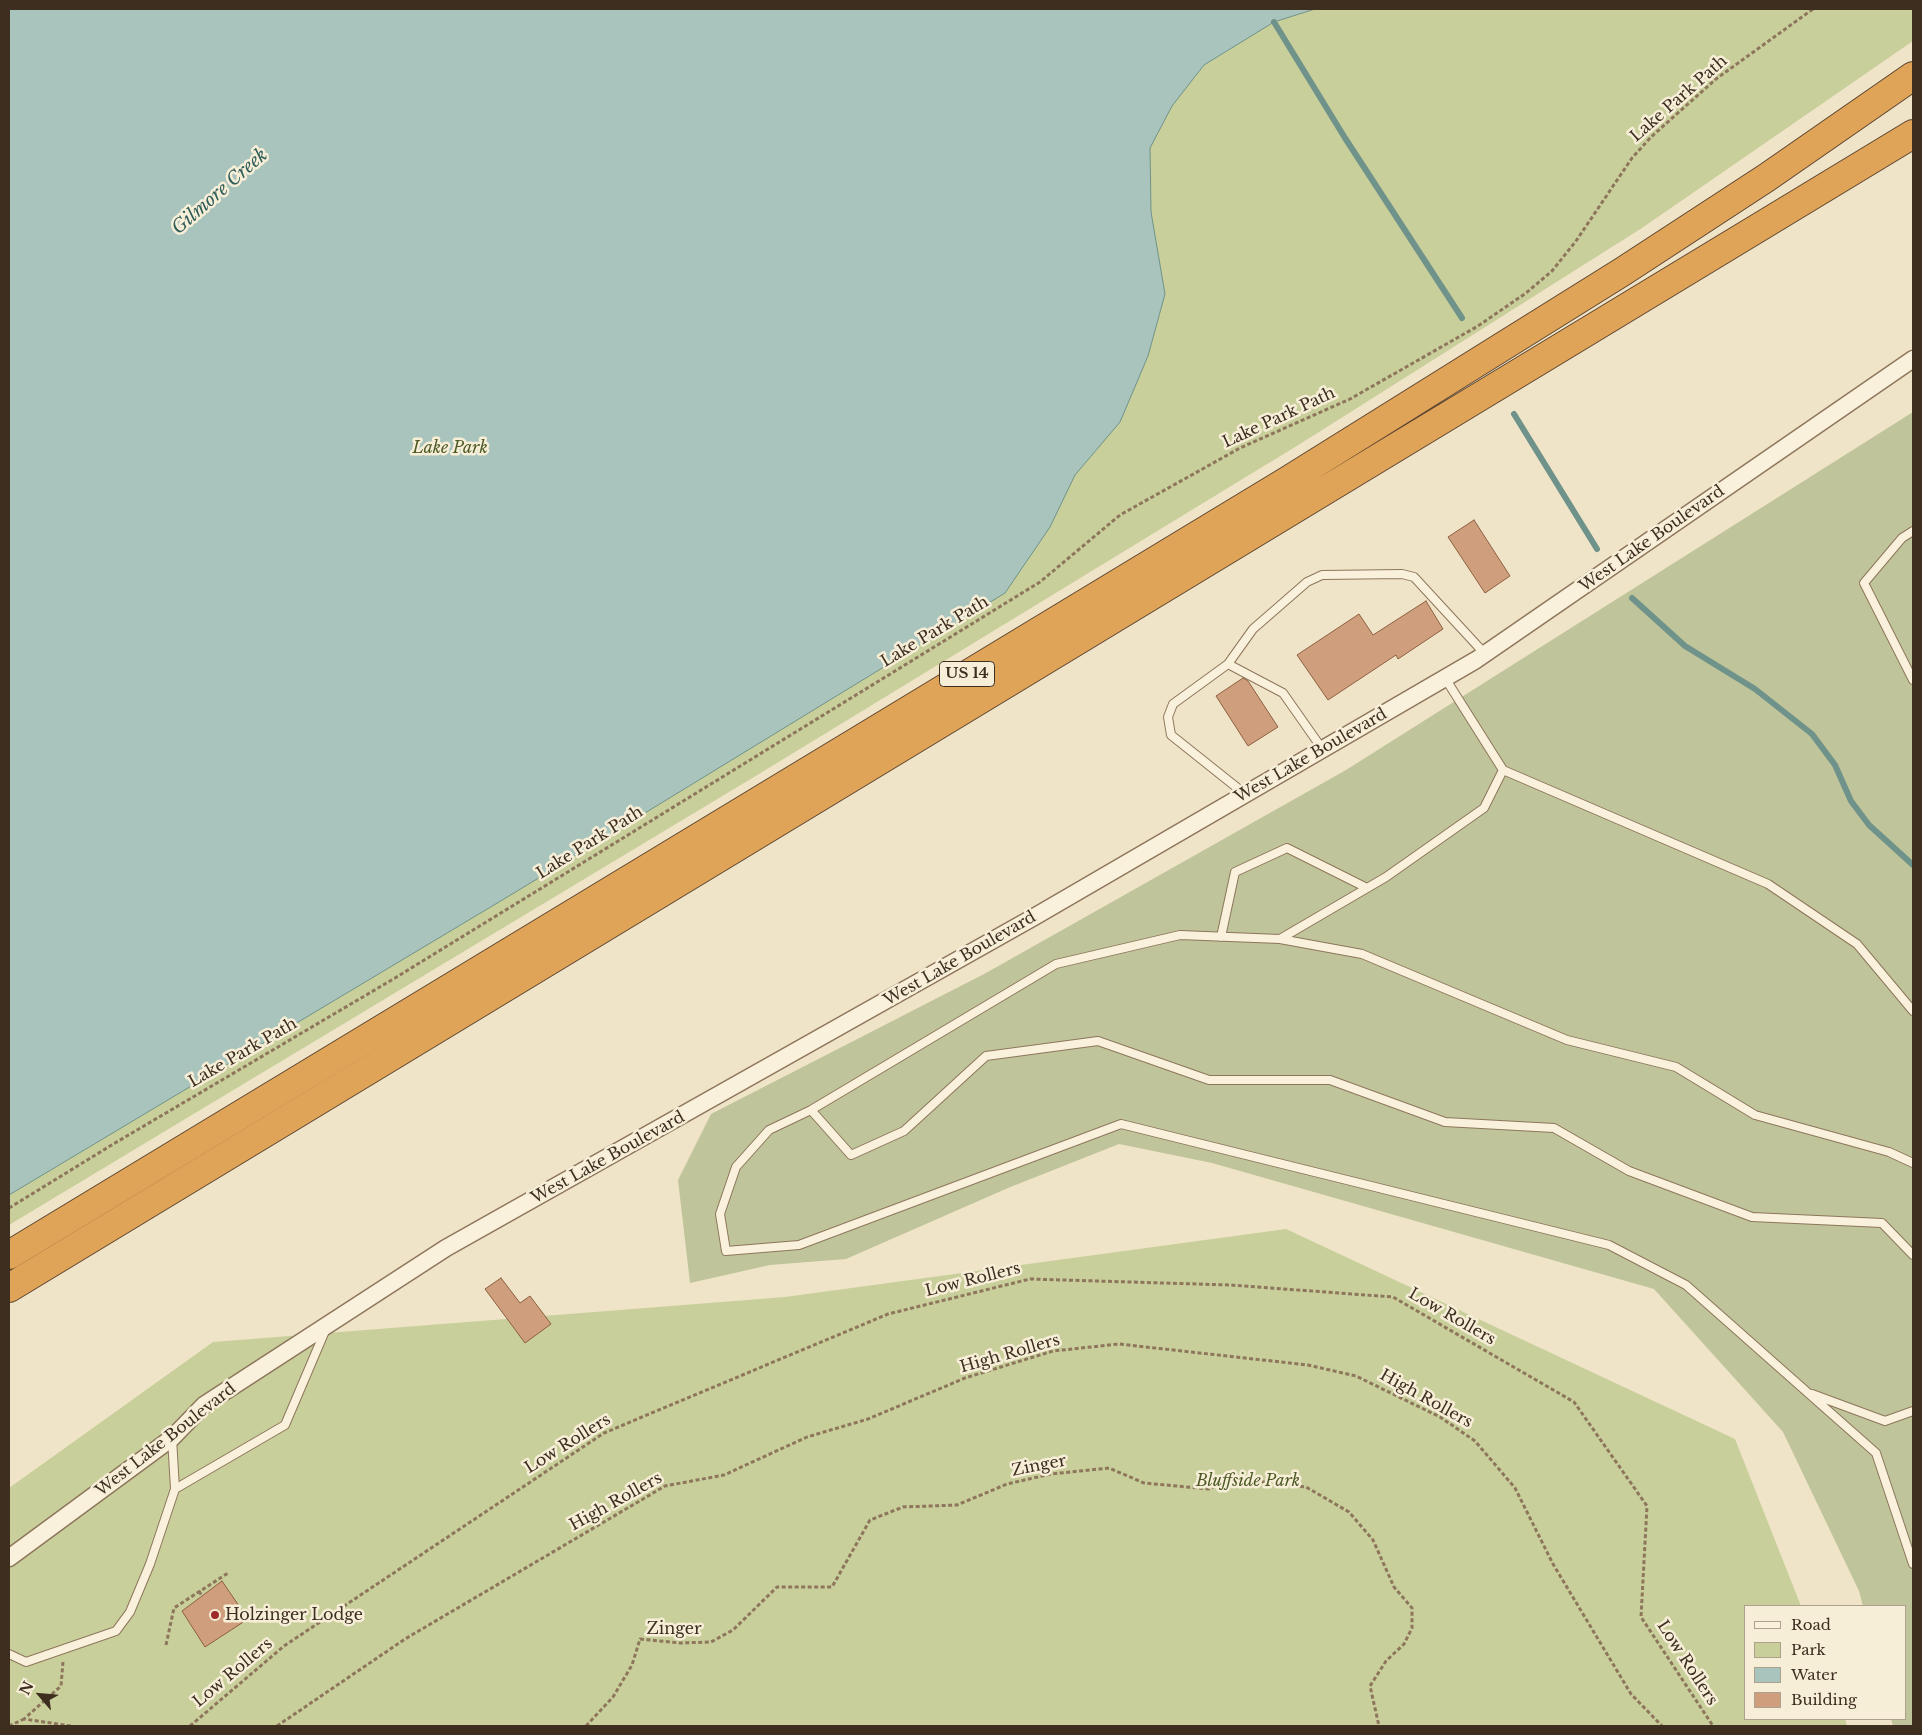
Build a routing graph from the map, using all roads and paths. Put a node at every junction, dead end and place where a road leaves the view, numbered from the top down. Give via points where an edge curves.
1 (1813, 9) edge
2 (1913, 76) edge
3 (1913, 134) edge
4 (1913, 359) edge
5 (1913, 531) edge
6 (1485, 654) junction
7 (1228, 664) junction
8 (1445, 678) junction
9 (1913, 680) edge
10 (1323, 750) junction
11 (1503, 770) junction
12 (1246, 794) junction
13 (1367, 888) junction
14 (1221, 937) junction
15 (1280, 939) junction
16 (1913, 1011) edge
17 (811, 1110) junction
18 (1913, 1163) edge
19 (9, 1208) edge
20 (9, 1255) edge
21 (1913, 1255) edge
22 (9, 1288) edge
23 (326, 1326) junction
24 (1806, 1392) junction
25 (1913, 1411) edge
26 (172, 1438) junction
27 (175, 1489) junction
28 (9, 1558) edge
29 (1913, 1564) edge
30 (228, 1573) dead end
31 (199, 1591) junction
32 (202, 1596) dead end
33 (166, 1644) dead end
34 (64, 1649) junction
35 (9, 1654) edge
36 (24, 1719) junction
37 (9, 1726) edge
38 (71, 1726) edge
39 (190, 1726) edge
40 (277, 1726) edge
41 (586, 1726) edge
42 (1379, 1726) edge
43 (1662, 1726) edge
44 (1713, 1726) edge

1 - 19 path, Lake Park Path via 1716,79 1651,137 1632,158 1552,271 1478,326 1350,399 1240,448 1120,515 1040,582 395,978
2 - 20 highway, US 14 via 1622,272 1287,481
3 - 22 highway, US 14
4 - 6 street, West Lake Boulevard
5 - 9 lane via 1902,538 1864,584
6 - 7 lane via 1414,577 1402,574 1322,575 1307,582 1253,629
6 - 8 street, West Lake Boulevard
7 - 10 lane via 1283,693
7 - 12 lane via 1173,704 1168,717 1171,735
8 - 10 street, West Lake Boulevard
8 - 11 lane
10 - 12 street, West Lake Boulevard
11 - 13 lane via 1484,808
11 - 16 lane via 1768,884 1857,944
12 - 23 street, West Lake Boulevard via 1026,922 446,1248
13 - 14 lane via 1287,848 1235,872
13 - 15 lane
14 - 15 lane
14 - 17 lane via 1180,935 1056,964
15 - 18 lane via 1362,954 1567,1040 1676,1067 1755,1115 1889,1152
17 - 21 lane via 851,1155 904,1131 986,1056 1098,1041 1209,1080 1330,1080 1445,1122 1554,1128 1629,1171 1752,1216 1882,1223
17 - 24 lane via 769,1130 736,1167 720,1214 726,1251 799,1245 1121,1124 1609,1245 1686,1285
23 - 26 street, West Lake Boulevard via 204,1405
23 - 27 lane via 285,1425
24 - 25 lane via 1885,1421
24 - 29 lane via 1876,1454
26 - 27 lane
26 - 28 street, West Lake Boulevard
27 - 34 lane via 130,1612 116,1632
30 - 31 path
31 - 32 path
31 - 33 path via 174,1608
34 - 35 lane via 26,1662
34 - 36 path via 61,1686
36 - 37 path
36 - 38 path
39 - 44 path, Low Rollers via 284,1646 604,1433 888,1314 1030,1279 1230,1285 1393,1297 1574,1402 1647,1506 1641,1617
40 - 43 path, High Rollers via 405,1639 665,1486 724,1475 807,1438 868,1419 965,1378 1053,1351 1119,1344 1308,1365 1356,1376 1440,1417 1475,1441 1515,1488 1553,1564 1631,1694
41 - 42 path, Zinger via 614,1697 632,1665 640,1639 711,1642 733,1630 777,1587 832,1587 870,1520 903,1507 957,1505 1007,1484 1051,1474 1109,1468 1144,1483 1210,1490 1231,1478 1306,1487 1349,1512 1373,1540 1394,1587 1412,1608 1412,1628 1404,1644 1386,1661 1370,1686

